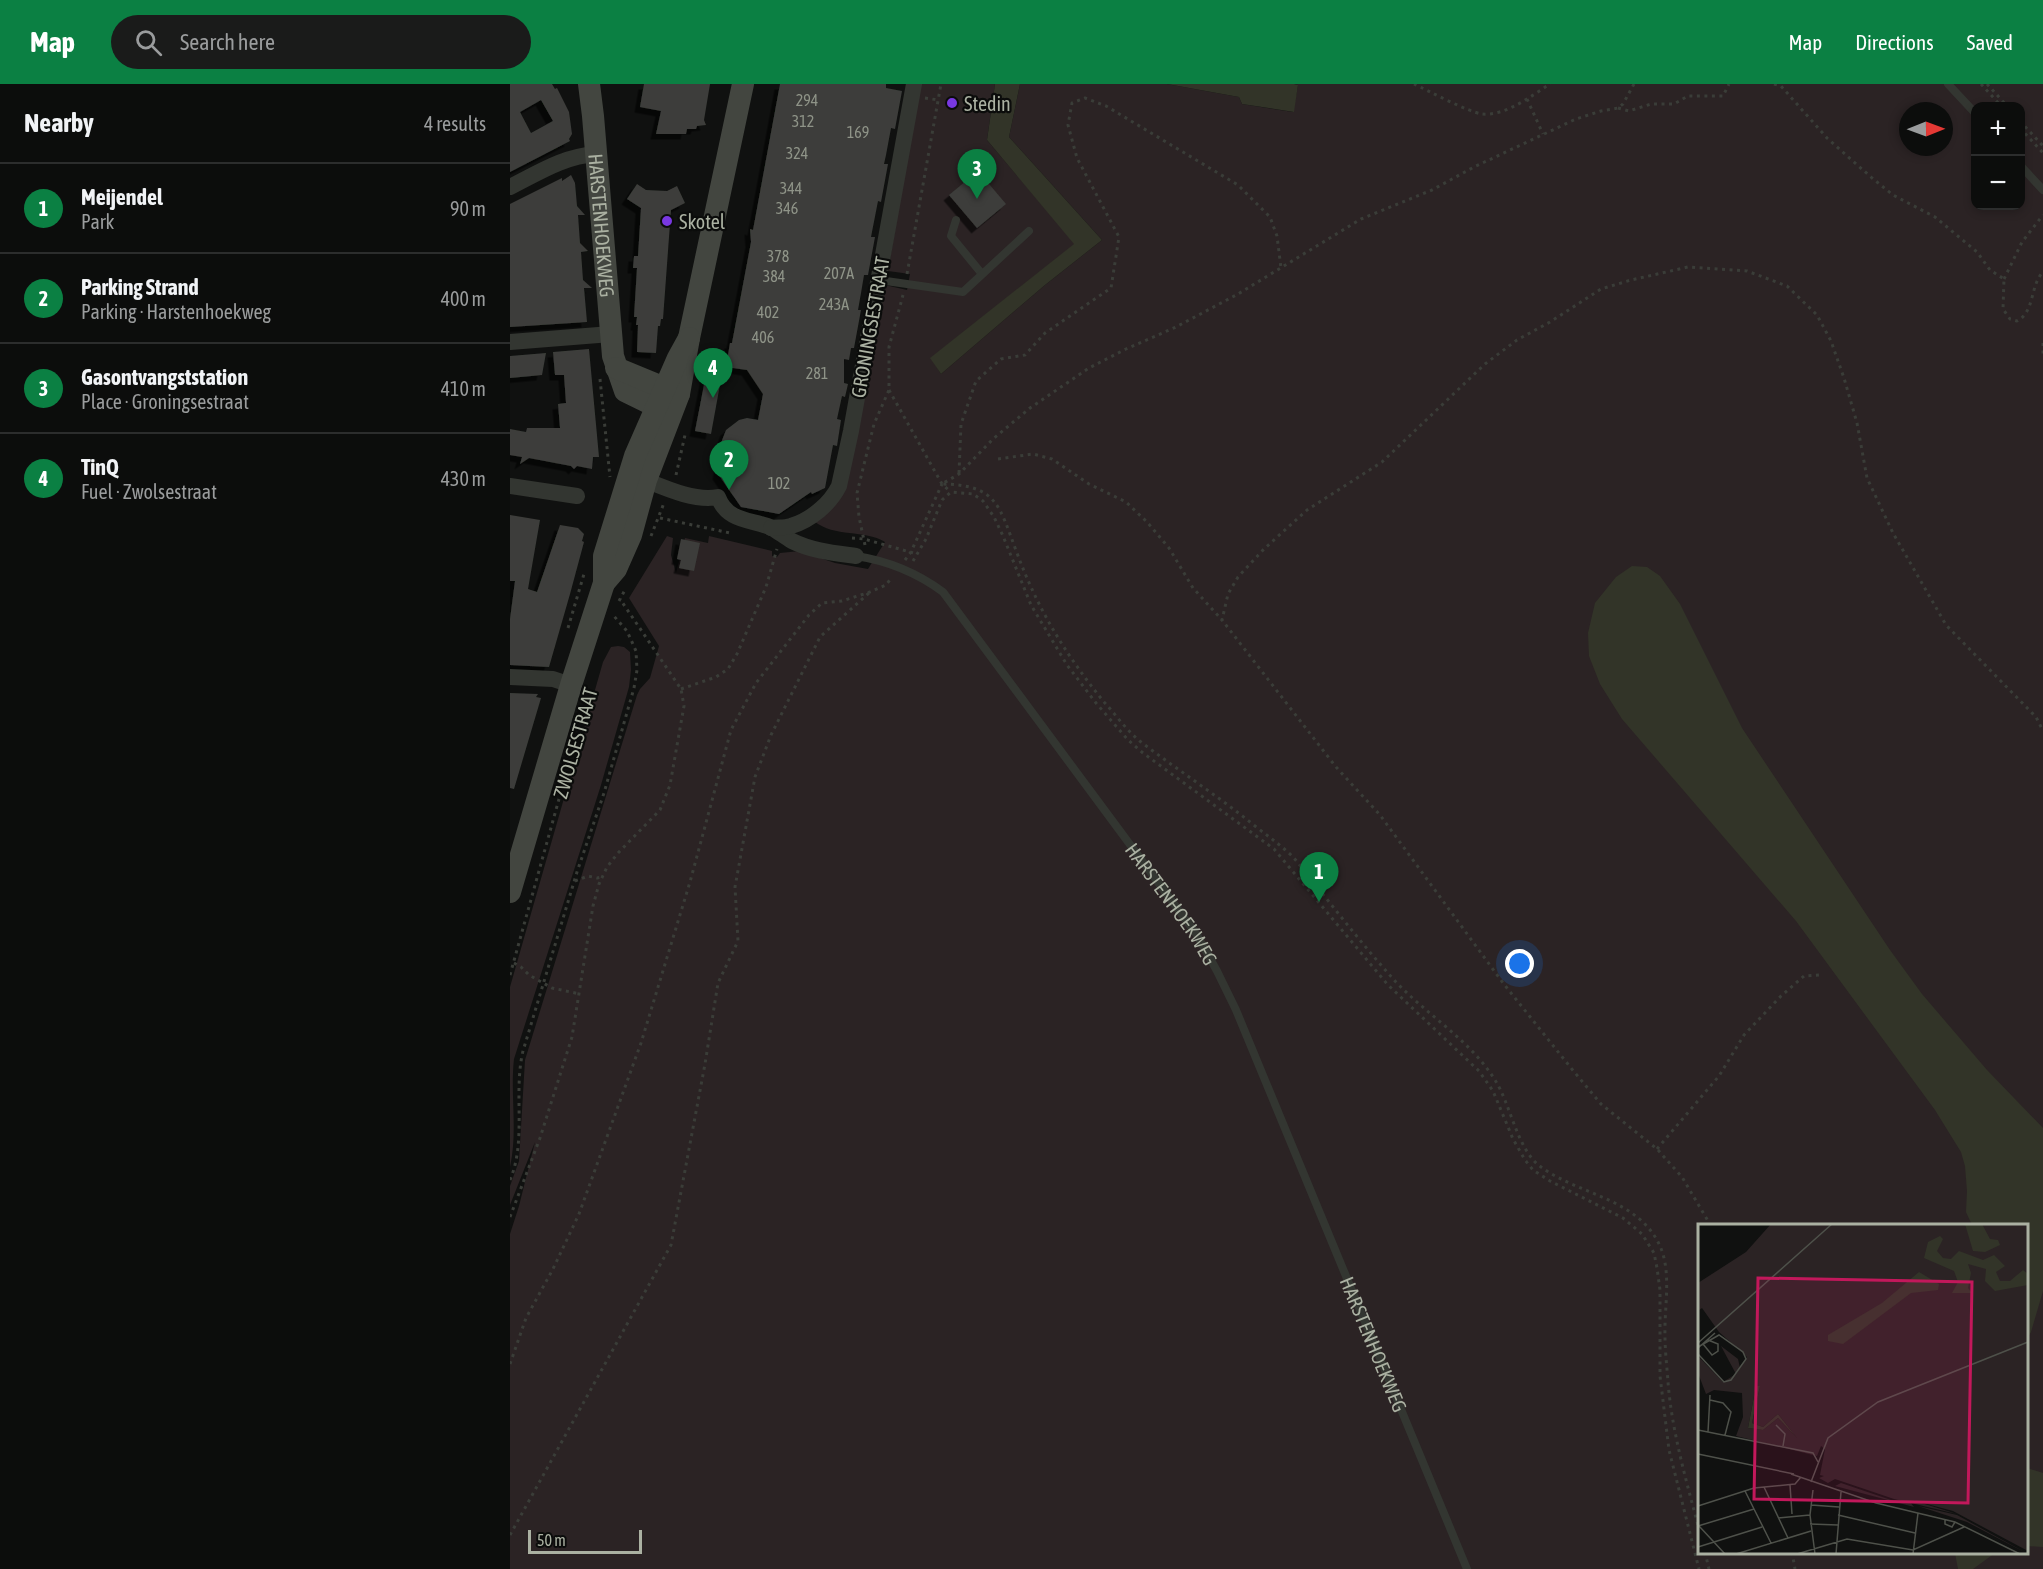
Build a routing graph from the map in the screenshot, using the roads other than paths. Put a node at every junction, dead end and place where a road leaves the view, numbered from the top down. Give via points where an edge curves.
1 (588, 84) edge
2 (743, 84) edge
3 (914, 84) edge
4 (1948, 84) edge
5 (1971, 109) edge
6 (596, 154) junction
7 (2025, 170) edge
8 (510, 187) edge
9 (2043, 190) edge
10 (956, 220) dead end
11 (1029, 231) dead end
12 (982, 274) junction
13 (879, 280) junction
14 (611, 334) junction
15 (510, 342) edge
16 (668, 401) junction
17 (626, 477) junction
18 (510, 486) edge
19 (577, 496) dead end
20 (771, 528) junction
21 (860, 551) joint
22 (510, 677) edge
23 (571, 685) junction
24 (510, 892) edge
25 (1467, 1569) edge

1 - 6 main road, HARSTENHOEKWEG
2 - 16 main road, ZWOLSESTRAAT via 689,338
3 - 13 street, GRONINGSESTRAAT
4 - 5 lane
6 - 8 street via 559,162
6 - 14 main road, HARSTENHOEKWEG
7 - 9 lane
10 - 12 lane via 951,236
11 - 12 lane
12 - 13 lane via 963,292
13 - 20 street, GRONINGSESTRAAT via 839,486 816,513 790,527
14 - 15 street
14 - 16 main road, HARSTENHOEKWEG via 616,368
16 - 17 main road, ZWOLSESTRAAT
17 - 20 street, HARSTENHOEKWEG via 707,499 718,498 721,506 735,516
17 - 23 main road, ZWOLSESTRAAT via 631,535 616,569 604,583
18 - 19 street
20 - 21 street, HARSTENHOEKWEG via 821,552
21 - 25 lane, HARSTENHOEKWEG via 910,570 952,602 1197,935 1236,1010
22 - 23 street via 553,679
23 - 24 main road, ZWOLSESTRAAT

